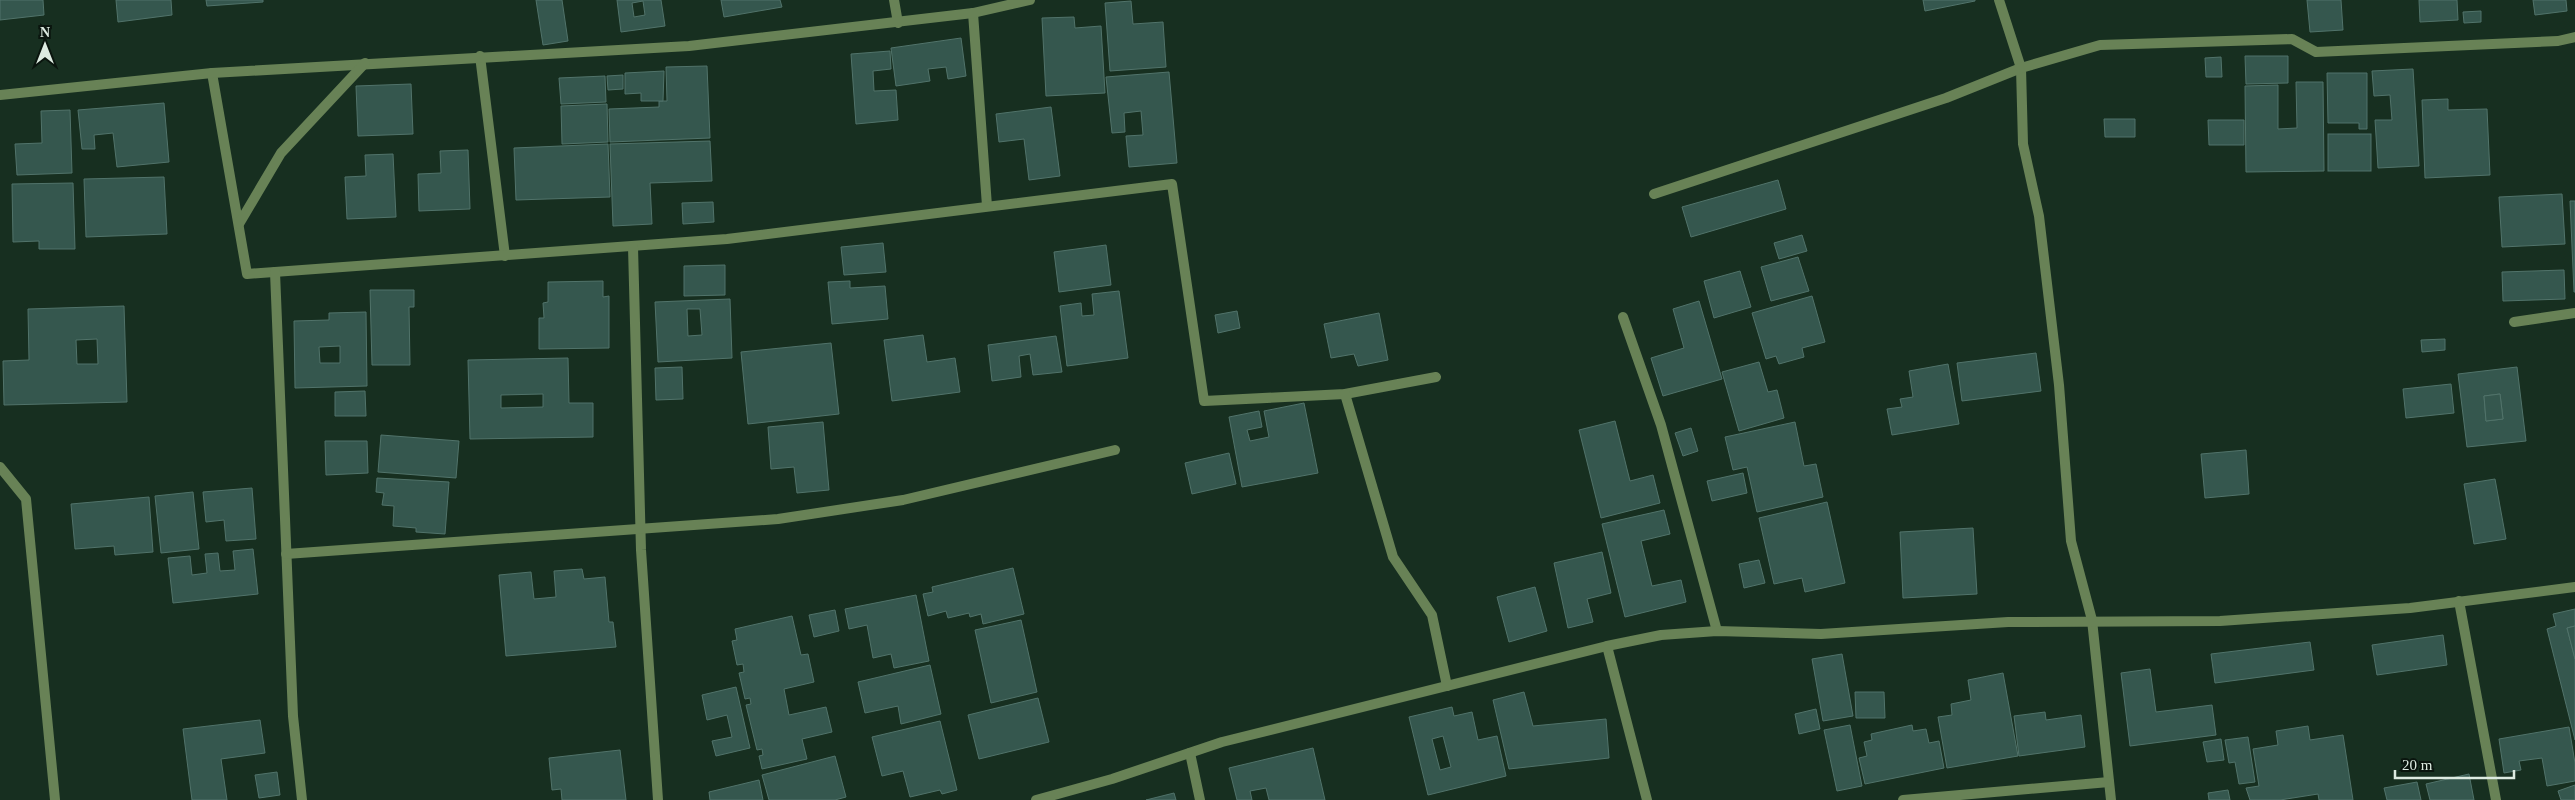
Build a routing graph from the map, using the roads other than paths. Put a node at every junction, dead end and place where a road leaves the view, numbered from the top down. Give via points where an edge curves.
1 (894, 0) edge
2 (1030, 0) edge
3 (1999, 0) edge
4 (973, 13) junction
5 (898, 23) junction
6 (2575, 38) edge
7 (480, 56) junction
8 (364, 63) junction
9 (2021, 68) junction
10 (212, 73) junction
11 (0, 95) edge
12 (1654, 194) dead end
13 (987, 206) junction
14 (239, 224) junction
15 (633, 246) junction
16 (506, 256) junction
17 (275, 272) junction
18 (2575, 313) edge
19 (1623, 317) dead end
20 (2514, 322) dead end
21 (1436, 377) dead end
22 (1345, 394) junction
23 (1115, 450) dead end
24 (0, 467) edge
25 (641, 530) junction
26 (286, 554) junction
27 (2575, 587) edge
28 (2459, 601) junction
29 (2092, 620) junction
30 (1717, 631) junction
31 (1608, 646) junction
32 (1447, 686) junction
33 (1190, 753) junction
34 (2109, 782) junction
35 (55, 800) edge
36 (302, 800) edge
37 (658, 800) edge
38 (1036, 800) edge
39 (1200, 800) edge
40 (1647, 800) edge
41 (1903, 800) edge
42 (2111, 800) edge
43 (2496, 800) edge

1 - 5 street
2 - 4 street
3 - 9 street
4 - 5 street
4 - 13 street
5 - 7 street via 689,46
6 - 9 street via 2316,52 2292,39 2100,45
7 - 8 street
7 - 16 street
8 - 10 street
8 - 14 street via 281,153
9 - 12 street via 1946,98
9 - 29 street via 2023,144 2039,216 2071,541
10 - 11 street
10 - 14 street
13 - 15 street via 726,239
13 - 22 street via 1172,184 1204,401
14 - 17 street via 247,274
15 - 16 street
15 - 25 street
16 - 17 street
17 - 26 street
18 - 20 street
19 - 30 street via 1661,425
21 - 22 street
22 - 32 street via 1394,557 1432,615
23 - 25 street via 903,500 778,519
24 - 35 street via 26,500
25 - 26 street
25 - 37 street
26 - 36 street via 293,716
27 - 28 street
28 - 29 street via 2410,608 2220,621
28 - 43 street
29 - 30 street via 1822,634
29 - 34 street
30 - 31 street via 1661,635
31 - 32 street
31 - 40 street
32 - 33 street via 1222,742
33 - 38 street
33 - 39 street
34 - 41 street
34 - 42 street

